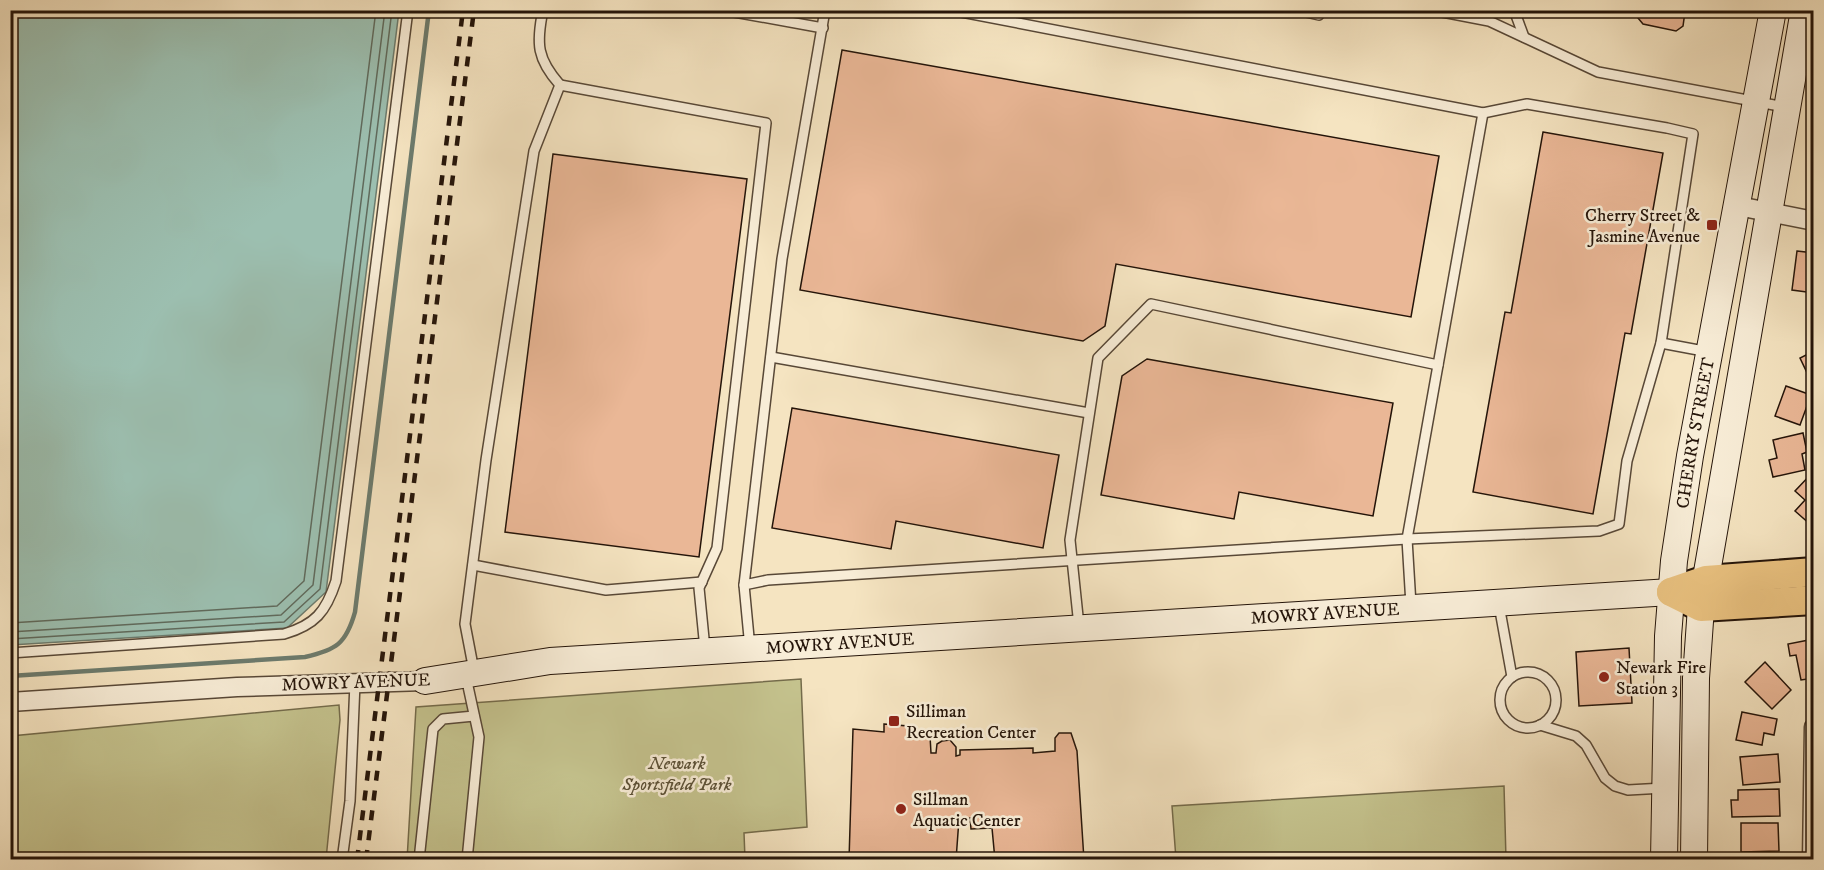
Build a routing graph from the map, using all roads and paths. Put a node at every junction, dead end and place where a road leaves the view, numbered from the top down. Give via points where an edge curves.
1 (408, 10) edge
2 (543, 10) edge
3 (723, 10) edge
4 (825, 10) edge
5 (951, 10) edge
6 (1297, 10) edge
7 (1319, 10) edge
8 (1514, 10) edge
9 (1773, 10) edge
10 (1804, 10) edge
11 (1433, 11) edge
12 (823, 28) junction
13 (1524, 37) junction
14 (560, 85) junction
15 (1755, 103) junction
16 (1787, 107) junction
17 (1483, 113) junction
18 (1738, 206) junction
19 (1769, 212) junction
20 (1814, 221) edge
21 (1661, 343) junction
22 (1710, 352) junction
23 (771, 357) junction
24 (1438, 365) junction
25 (1089, 413) junction
26 (1407, 539) junction
27 (1072, 562) junction
28 (473, 565) junction
29 (1814, 572) edge
30 (702, 582) junction
31 (744, 585) junction
32 (1671, 592) junction
33 (1703, 594) junction
34 (1814, 600) edge
35 (1499, 603) junction
36 (1411, 608) junction
37 (1079, 628) junction
38 (750, 648) junction
39 (706, 651) junction
40 (10, 652) edge
41 (470, 674) junction
42 (1512, 677) junction
43 (425, 681) joint
44 (355, 683) junction
45 (10, 702) edge
46 (474, 716) junction
47 (1540, 725) junction
48 (1814, 727) edge
49 (1665, 788) junction
50 (342, 860) edge
51 (419, 860) edge
52 (467, 860) edge
53 (1664, 860) edge
54 (1694, 860) edge
55 (1812, 860) edge

1 - 40 lane via 336,581 328,603 302,629 284,634
2 - 14 lane via 539,53
3 - 12 lane
4 - 12 lane
5 - 17 lane
6 - 7 lane via 1319,15
8 - 13 lane
9 - 15 main road, CHERRY STREET
10 - 16 main road, CHERRY STREET
11 - 13 lane via 1489,21
12 - 23 lane via 783,259
13 - 15 lane via 1598,72
14 - 28 lane via 534,151
14 - 30 lane via 766,123 717,548
15 - 16 lane
15 - 18 main road, CHERRY STREET
16 - 19 main road, CHERRY STREET
17 - 21 lane via 1527,104 1693,134
17 - 24 lane
18 - 19 street
18 - 22 main road, CHERRY STREET
19 - 20 street
19 - 33 main road, CHERRY STREET
21 - 22 lane
21 - 26 lane via 1627,461 1619,524 1599,531
22 - 32 main road, CHERRY STREET via 1690,456
23 - 25 lane
23 - 31 lane
24 - 25 lane via 1151,304 1098,358
24 - 26 lane
25 - 27 lane via 1070,540
26 - 27 lane
26 - 36 lane
27 - 31 lane via 768,580
27 - 37 lane
28 - 30 lane via 606,590
28 - 41 lane via 465,624
29 - 33 main road
30 - 39 lane via 699,588
31 - 38 lane
32 - 33 main road
32 - 35 main road, MOWRY AVENUE
32 - 49 main road, CHERRY STREET
33 - 34 main road
33 - 54 main road, CHERRY STREET via 1696,678
35 - 36 main road, MOWRY AVENUE
35 - 42 lane
36 - 37 main road, MOWRY AVENUE
37 - 38 main road, MOWRY AVENUE
38 - 39 main road, MOWRY AVENUE
39 - 41 main road, MOWRY AVENUE via 550,661
41 - 43 main road, MOWRY AVENUE
41 - 46 lane
42 - 47 lane via 1502,692 1502,710 1514,724 1532,728
42 - 47 lane via 1529,672 1539,674 1552,686 1556,694 1554,712
43 - 44 street, MOWRY AVENUE
44 - 45 street, MOWRY AVENUE
44 - 50 lane via 350,801
46 - 51 lane via 443,719 433,729
46 - 52 lane via 478,737
47 - 49 lane via 1576,736 1615,786 1628,790
48 - 55 street
49 - 53 main road, CHERRY STREET

